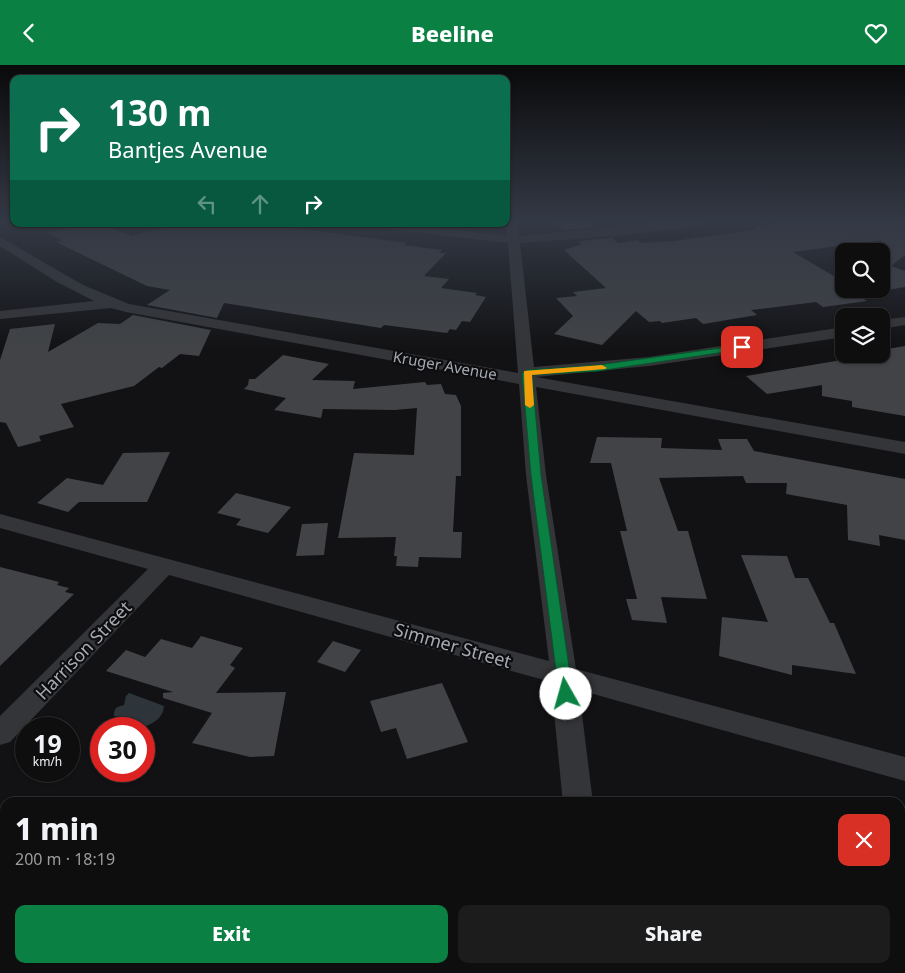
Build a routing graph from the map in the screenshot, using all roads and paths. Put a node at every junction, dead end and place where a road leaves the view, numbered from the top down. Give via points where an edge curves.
1 (40, 264) edge
2 (516, 264) edge
3 (109, 304) junction
4 (0, 315) edge
5 (905, 321) edge
6 (890, 324) edge
7 (835, 332) edge
8 (527, 376) junction
9 (905, 448) edge
10 (0, 521) edge
11 (166, 565) junction
12 (564, 676) junction
13 (0, 734) edge
14 (905, 769) edge
15 (577, 797) edge

1 - 3 street, Kruger Avenue
2 - 8 street
3 - 4 street
3 - 8 street, Kruger Avenue
5 - 6 street
7 - 8 street via 653,361
8 - 9 street, Kruger Avenue
8 - 12 street via 536,475
10 - 11 street, Simmer Street
11 - 12 street, Simmer Street
11 - 13 street, Harrison Street
12 - 14 street, Simmer Street
12 - 15 street

